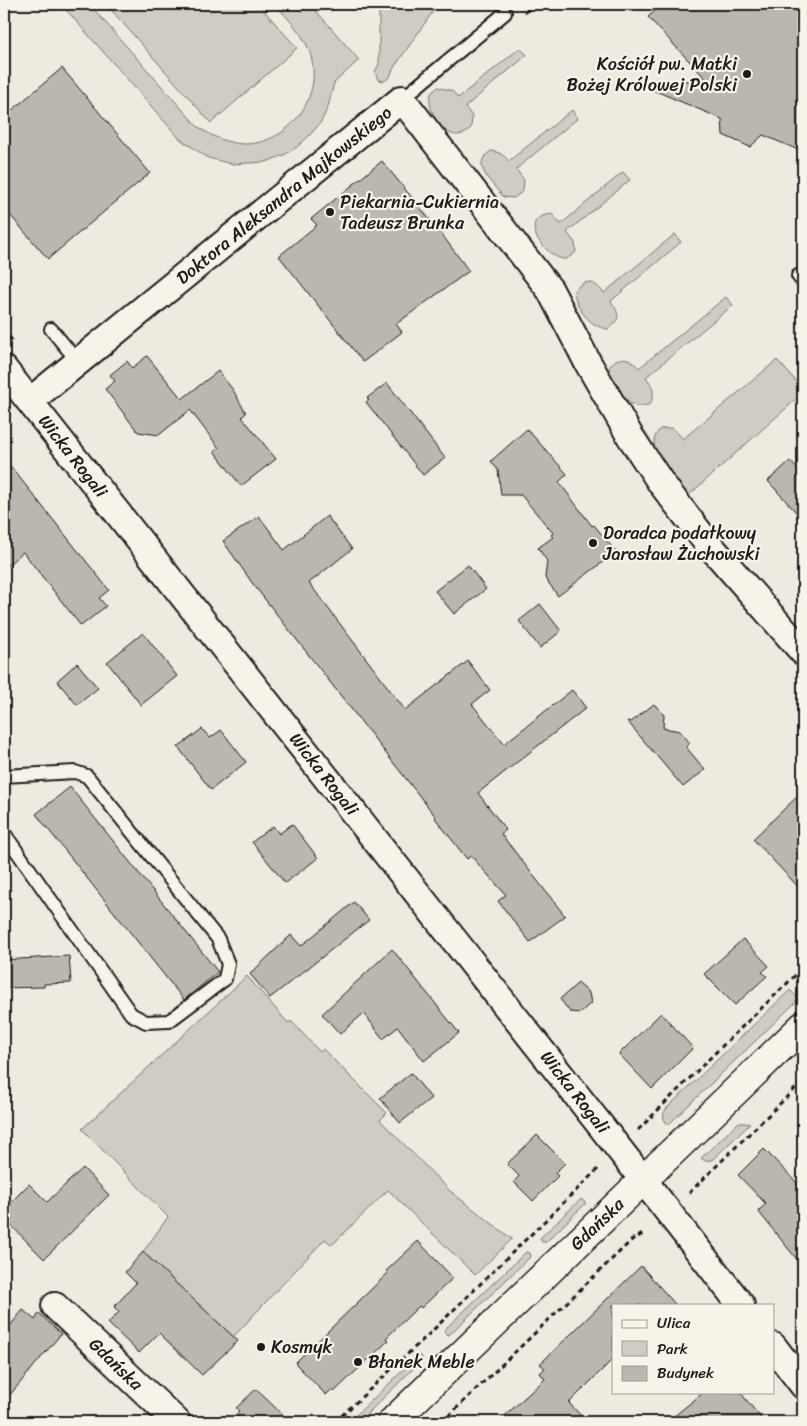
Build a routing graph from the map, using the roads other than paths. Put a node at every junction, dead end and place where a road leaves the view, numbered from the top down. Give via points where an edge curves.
1 (505, 13) dead end
2 (402, 98) junction
3 (50, 329) dead end
4 (79, 363) junction
5 (4, 369) edge
6 (30, 401) junction
7 (803, 652) edge
8 (4, 776) edge
9 (4, 833) edge
10 (803, 1026) edge
11 (643, 1179) junction
12 (740, 1304) edge
13 (55, 1306) dead end
14 (774, 1347) edge
15 (803, 1385) edge
16 (177, 1422) edge
17 (392, 1422) edge

1 - 2 lane
2 - 4 street, Doktora Aleksandra Majkowskiego
2 - 7 street, Doktora Aleksandra Majkowskiego via 550,290 588,363 661,483 705,540
3 - 4 lane
4 - 6 street, Doktora Aleksandra Majkowskiego
5 - 6 street, Wicka Rogali
6 - 11 street, Wicka Rogali
8 - 9 lane via 75,772 87,776 218,939 228,964 224,979 169,1021 146,1022 131,1014
10 - 11 main road, Gdańska
11 - 12 street, Wicka Rogali
11 - 17 main road, Gdańska
13 - 16 street, Gdańska
14 - 15 street

